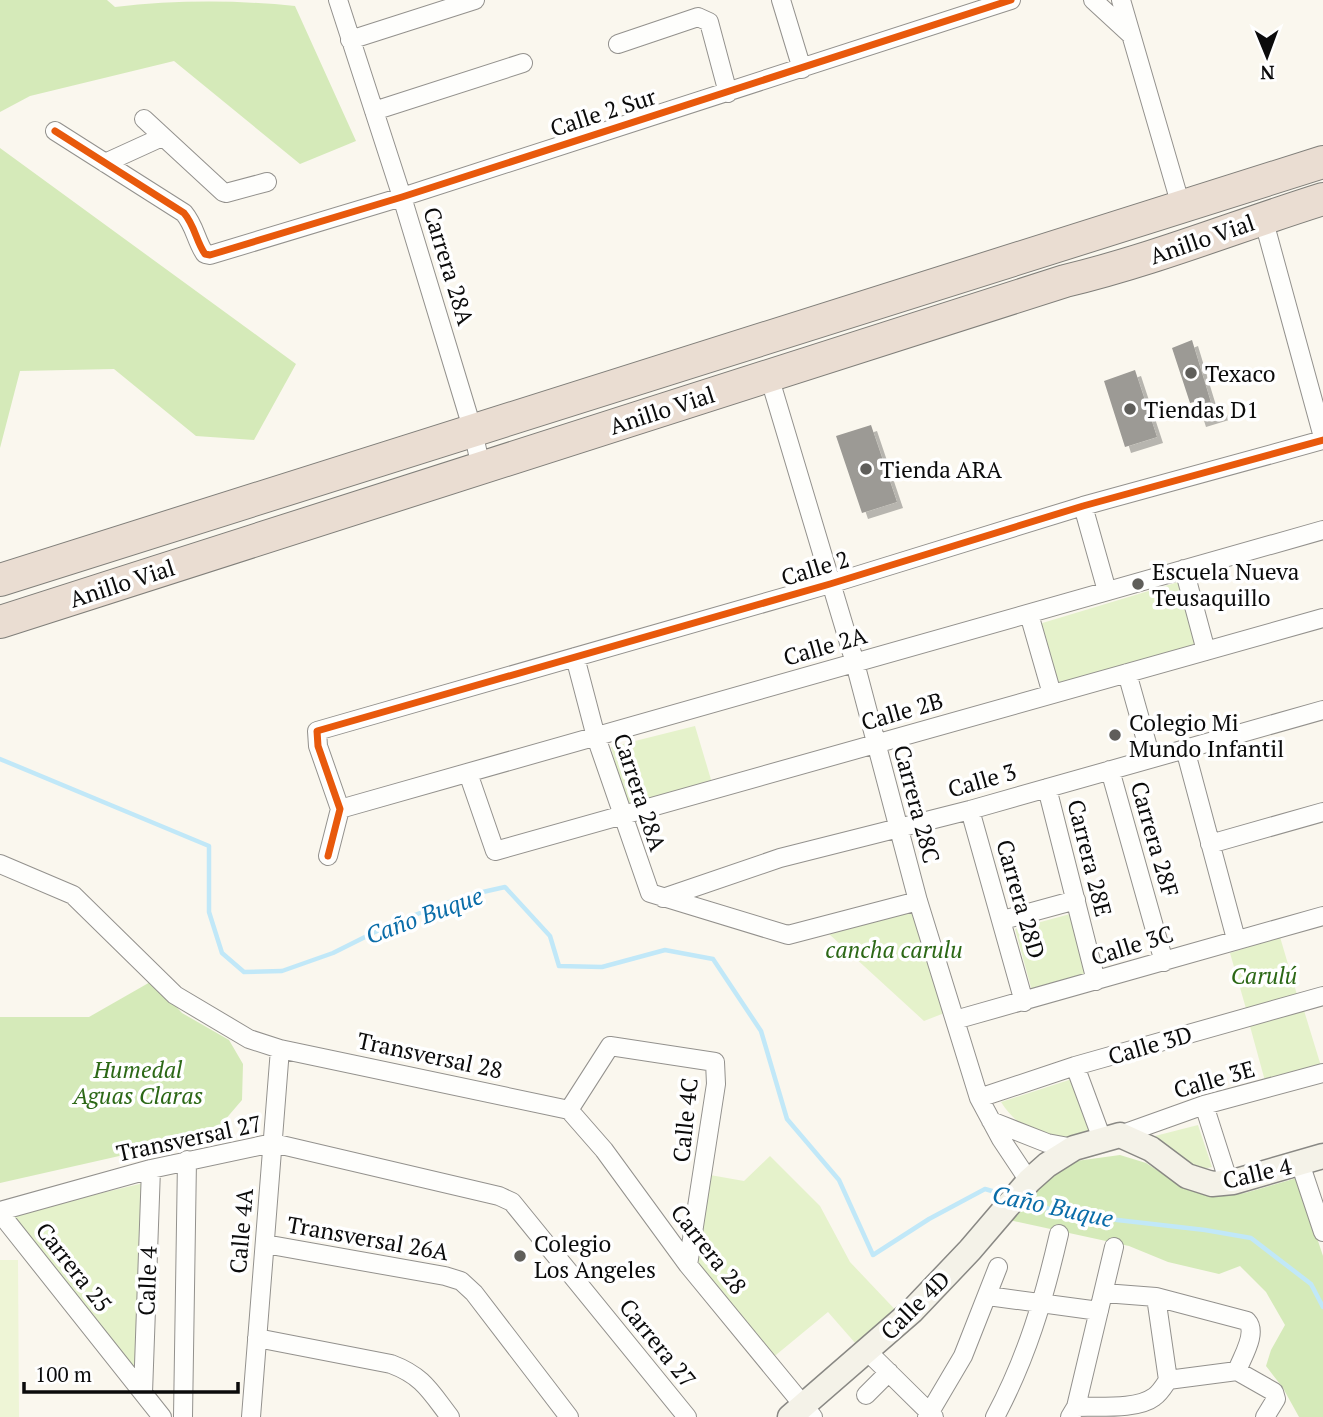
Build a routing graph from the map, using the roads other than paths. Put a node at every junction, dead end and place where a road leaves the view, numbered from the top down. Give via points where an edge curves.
1 (338, 0) edge
2 (475, 0) edge
3 (781, 0) edge
4 (1012, 0) edge
5 (1093, 0) edge
6 (1121, 0) edge
7 (1134, 38) junction
8 (350, 40) junction
9 (618, 44) dead end
10 (523, 63) dead end
11 (802, 69) junction
12 (728, 93) junction
13 (374, 111) junction
14 (144, 119) dead end
15 (55, 131) dead end
16 (162, 137) junction
17 (1323, 162) edge
18 (105, 163) junction
19 (267, 182) dead end
20 (402, 197) junction
21 (1323, 199) edge
22 (1181, 206) junction
23 (1263, 218) junction
24 (769, 376) junction
25 (473, 430) junction
26 (1323, 438) edge
27 (481, 468) junction
28 (1083, 506) junction
29 (1323, 530) edge
30 (1184, 569) junction
31 (0, 580) edge
32 (830, 584) junction
33 (1107, 591) junction
34 (1029, 614) junction
35 (1323, 618) edge
36 (0, 622) edge
37 (1206, 651) junction
38 (575, 657) junction
39 (855, 663) junction
40 (1127, 673) junction
41 (1052, 694) junction
42 (1323, 710) edge
43 (596, 737) junction
44 (876, 744) junction
45 (1185, 749) junction
46 (1151, 758) junction
47 (1110, 770) junction
48 (468, 773) junction
49 (1047, 788) junction
50 (340, 809) junction
51 (970, 810) junction
52 (1323, 812) edge
53 (621, 816) junction
54 (898, 828) junction
55 (1210, 844) junction
56 (328, 856) dead end
57 (0, 864) edge
58 (660, 897) junction
59 (918, 901) junction
60 (1076, 901) junction
61 (1323, 916) edge
62 (1003, 920) junction
63 (1236, 939) junction
64 (1164, 961) junction
65 (1096, 981) junction
66 (1323, 996) edge
67 (1024, 1002) junction
68 (955, 1020) junction
69 (280, 1049) junction
70 (1075, 1066) junction
71 (1323, 1073) edge
72 (979, 1098) junction
73 (1204, 1105) junction
74 (569, 1110) junction
75 (991, 1121) junction
76 (1111, 1137) junction
77 (273, 1143) junction
78 (1074, 1148) junction
79 (187, 1160) junction
80 (1311, 1160) edge
81 (152, 1169) junction
82 (1229, 1183) junction
83 (1026, 1184) junction
84 (512, 1202) joint
85 (0, 1212) edge
86 (1323, 1232) edge
87 (1059, 1234) dead end
88 (265, 1244) junction
89 (1114, 1247) dead end
90 (688, 1265) junction
91 (998, 1267) dead end
92 (1104, 1293) junction
93 (988, 1296) junction
94 (1156, 1297) junction
95 (1042, 1305) junction
96 (1099, 1311) junction
97 (257, 1338) junction
98 (868, 1352) junction
99 (1237, 1371) junction
100 (889, 1372) junction
101 (1168, 1380) junction
102 (143, 1393) junction
103 (866, 1395) dead end
104 (1073, 1412) edge
105 (802, 1413) edge
106 (931, 1416) edge
107 (162, 1417) edge
108 (183, 1417) edge
109 (251, 1417) edge
110 (450, 1417) edge
111 (569, 1417) edge
112 (687, 1417) edge
113 (995, 1417) edge
114 (1265, 1417) edge

1 - 8 street, Carrera 28A
2 - 8 street
3 - 11 street
4 - 11 street, Calle 2 Sur
5 - 7 street
6 - 7 street
7 - 22 street
8 - 13 street, Carrera 28A
9 - 12 street via 704,18 709,22
10 - 13 street
11 - 12 street, Calle 2 Sur
12 - 20 street, Calle 2 Sur
13 - 20 street, Carrera 28A
14 - 16 street
15 - 18 street
16 - 18 street
16 - 19 street via 223,192
17 - 22 highway, Anillo Vial
18 - 20 street, Calle 2 Sur via 184,213 205,254 211,255
20 - 25 street, Carrera 28A
21 - 23 highway, Anillo Vial
22 - 25 highway, Anillo Vial
23 - 24 highway, Anillo Vial
23 - 26 street
24 - 27 highway, Anillo Vial
24 - 32 street, Carrera 28C
25 - 27 street, Carrera 28A
25 - 31 highway, Anillo Vial
26 - 28 street, Calle 2
27 - 36 highway, Anillo Vial
28 - 32 street, Calle 2
28 - 33 street
29 - 30 street, Calle 2A
30 - 33 street, Calle 2A
30 - 37 street
32 - 38 street, Calle 2
32 - 39 street, Carrera 28C
33 - 34 street, Calle 2A
34 - 39 street, Calle 2A
34 - 41 street
35 - 37 street, Calle 2B
37 - 40 street, Calle 2B
38 - 43 street, Carrera 28A
38 - 50 street, Calle 2 via 317,731
39 - 43 street, Calle 2A
39 - 44 street, Carrera 28C
40 - 41 street, Calle 2B
40 - 46 street
41 - 44 street, Calle 2B
42 - 45 street, Calle 3
43 - 48 street, Calle 2A
43 - 53 street, Carrera 28A
44 - 53 street, Calle 2B
44 - 54 street, Carrera 28C
45 - 46 street, Calle 3
45 - 55 street
46 - 47 street, Calle 3
47 - 49 street, Calle 3
47 - 64 street, Carrera 28F
48 - 50 street, Calle 2A
48 - 53 street, Calle 2B via 495,851
49 - 51 street, Calle 3
49 - 60 street, Carrera 28E
50 - 56 street
51 - 54 street, Calle 3
51 - 62 street, Carrera 28D
52 - 55 street
53 - 58 street, Carrera 28A via 646,888
54 - 58 street, Calle 3 via 780,858
54 - 59 street, Carrera 28C
55 - 63 street
57 - 69 street, Transversal 28 via 73,895 175,995 249,1039
58 - 59 street via 788,935
59 - 68 street, Carrera 28C
60 - 62 street
60 - 65 street, Carrera 28E
61 - 63 street, Calle 3C
62 - 67 street, Carrera 28D
63 - 64 street, Calle 3C
64 - 65 street, Calle 3C
65 - 67 street, Calle 3C
66 - 70 street, Calle 3D
67 - 68 street, Calle 3C
68 - 72 street, Carrera 28C
69 - 74 street, Transversal 28
69 - 77 street, Calle 4A
70 - 72 street, Calle 3D
70 - 76 street
71 - 73 street, Calle 3E
72 - 75 street, Carrera 28C
73 - 76 street, Calle 3E
73 - 82 street
74 - 90 street, Carrera 28
74 - 90 street, Calle 4C via 610,1046 715,1062 716,1084
75 - 78 street via 1047,1143
75 - 83 street, Carrera 28C
76 - 78 street
76 - 82 street, Calle 4 via 1151,1149 1193,1180
77 - 79 street, Transversal 27
77 - 84 street, Transversal 27
77 - 88 street, Calle 4A
78 - 83 street
79 - 81 street, Transversal 27
79 - 108 street
80 - 82 street, Calle 4
80 - 86 street
81 - 85 street, Transversal 27
81 - 102 street, Calle 4
83 - 98 street, Calle 4D via 938,1285
84 - 112 street, Carrera 27
85 - 102 street, Carrera 25
87 - 95 street
88 - 97 street, Calle 4A
88 - 111 street, Transversal 26A via 461,1281
89 - 92 street
90 - 105 street, Carrera 28
91 - 93 street
92 - 94 street
92 - 96 street
93 - 95 street
93 - 106 street
94 - 99 street via 1247,1321 1251,1333
94 - 101 street
95 - 96 street
95 - 113 street
96 - 104 street
97 - 109 street, Calle 4A
97 - 110 street via 407,1370 421,1379
98 - 100 street
98 - 105 street, Calle 4D
99 - 101 street
99 - 114 street via 1271,1389 1276,1399
100 - 103 street
100 - 106 street
101 - 104 street via 1147,1402
102 - 107 street, Carrera 25

